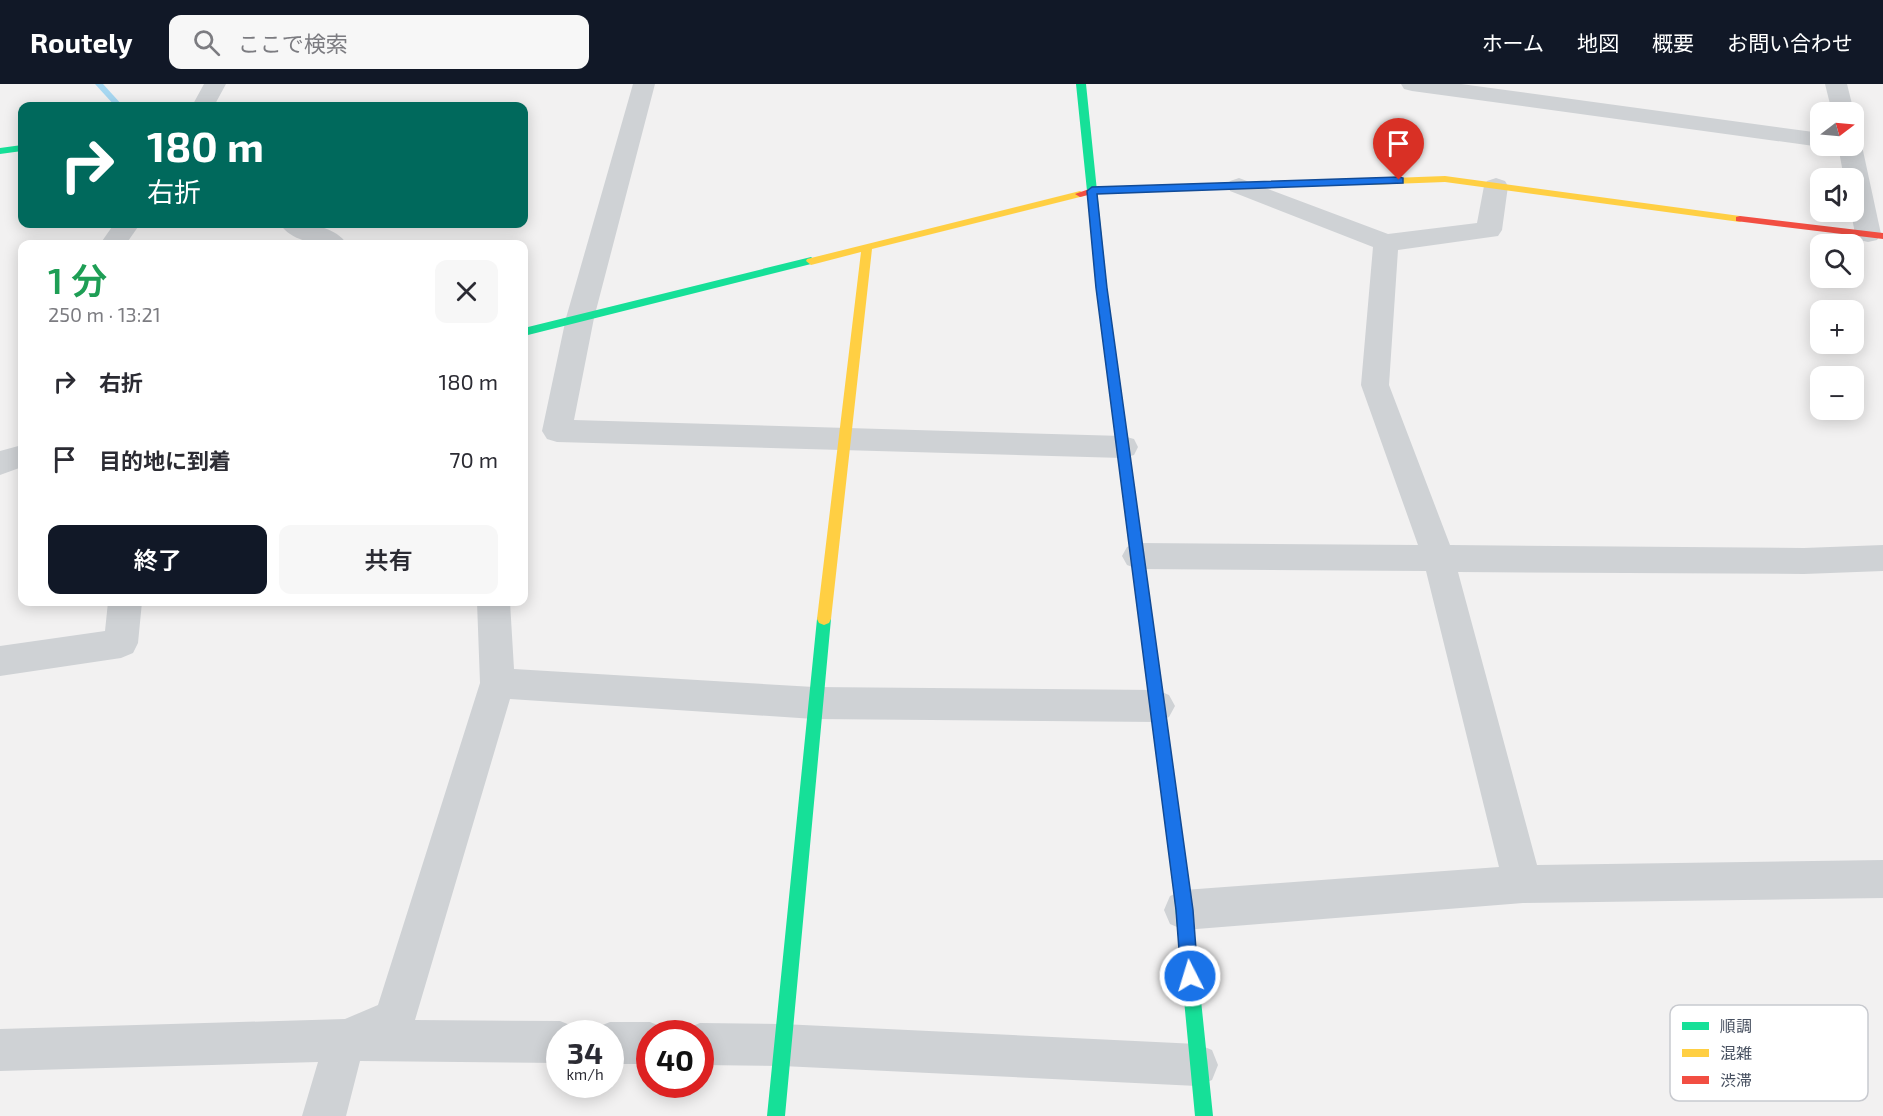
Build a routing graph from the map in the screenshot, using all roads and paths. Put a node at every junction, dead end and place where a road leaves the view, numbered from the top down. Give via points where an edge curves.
1 (216, 84) edge
2 (644, 84) edge
3 (1081, 84) edge
4 (1412, 84) edge
5 (1836, 84) edge
6 (205, 102) edge
7 (1840, 102) edge
8 (1810, 138) edge
9 (18, 149) edge
10 (0, 151) edge
11 (1853, 156) edge
12 (1239, 186) junction
13 (1496, 186) junction
14 (1092, 191) junction
15 (301, 228) edge
16 (1875, 235) edge
17 (326, 240) edge
18 (1386, 243) junction
19 (867, 246) junction
20 (580, 318) junction
21 (528, 331) edge
22 (844, 440) junction
23 (1123, 447) junction
24 (18, 457) edge
25 (0, 463) edge
26 (1138, 556) junction
27 (1883, 558) edge
28 (1438, 560) junction
29 (125, 606) edge
30 (494, 606) edge
31 (0, 661) edge
32 (497, 683) junction
33 (814, 703) junction
34 (1157, 706) junction
35 (1883, 879) edge
36 (1523, 884) junction
37 (1184, 910) junction
38 (345, 1040) junction
39 (546, 1042) edge
40 (714, 1044) edge
41 (782, 1045) junction
42 (0, 1050) edge
43 (1197, 1065) junction
44 (324, 1116) edge
45 (776, 1116) edge
46 (1204, 1116) edge

1 - 6 street
2 - 20 street
3 - 14 street
4 - 8 street
5 - 7 street
9 - 10 street
11 - 16 street
12 - 13 street via 1445,179
12 - 14 street
12 - 18 street
13 - 16 street
13 - 18 street via 1489,230
14 - 19 street
14 - 23 street
15 - 17 street
18 - 28 street via 1375,385
19 - 20 street
19 - 22 street
20 - 21 street
20 - 22 street via 557,430
22 - 23 street
22 - 33 street
23 - 26 street
24 - 25 street
26 - 28 street
26 - 34 street
27 - 28 street
28 - 36 street
29 - 31 street via 121,643
30 - 32 street
32 - 33 street
32 - 38 street via 394,1020
33 - 34 street
33 - 41 street
34 - 37 street
35 - 36 street
36 - 37 street
37 - 43 street
38 - 39 street
38 - 42 street
38 - 44 street
40 - 41 street
41 - 43 street
41 - 45 street
43 - 46 street

